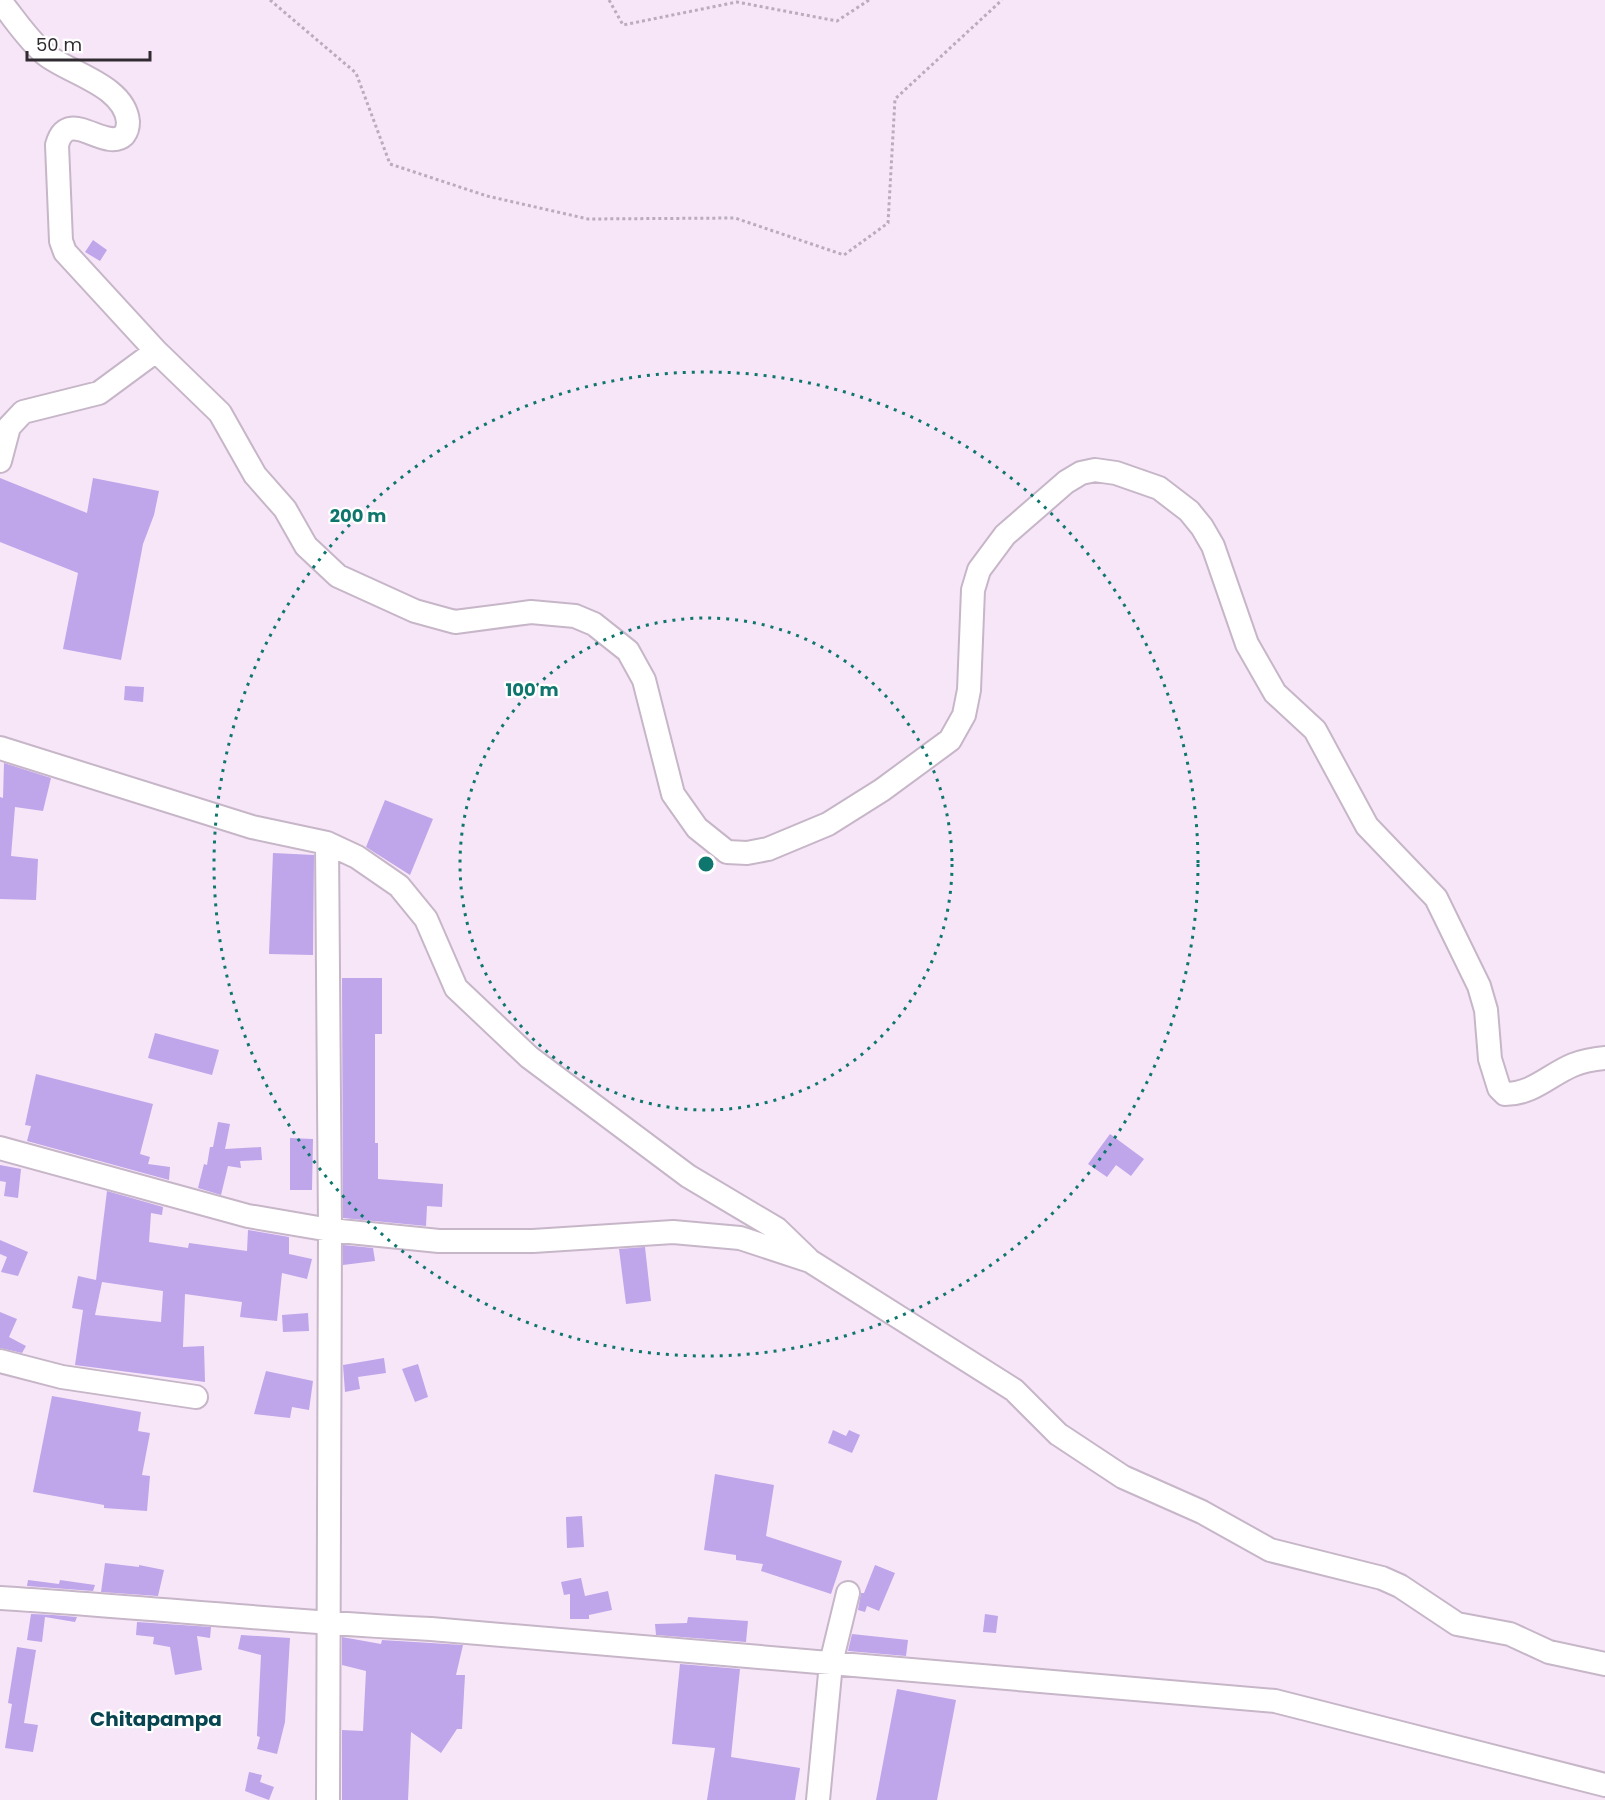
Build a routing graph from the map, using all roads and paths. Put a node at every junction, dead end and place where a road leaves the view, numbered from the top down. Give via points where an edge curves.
1 (270, 0) edge
2 (609, 0) edge
3 (869, 0) edge
4 (1002, 0) edge
5 (0, 2) edge
6 (156, 351) junction
7 (0, 460) edge
8 (0, 748) edge
9 (327, 843) junction
10 (1605, 1058) edge
11 (0, 1148) edge
12 (330, 1230) junction
13 (810, 1261) junction
14 (0, 1361) edge
15 (196, 1397) dead end
16 (848, 1593) dead end
17 (0, 1598) edge
18 (328, 1624) junction
19 (831, 1662) junction
20 (1605, 1664) edge
21 (1605, 1785) edge
22 (328, 1800) edge
23 (818, 1800) edge

1 - 4 path via 357,73 390,164 487,196 588,219 735,218 844,255 888,223 895,99
2 - 3 path via 623,25 737,2 837,21
5 - 6 street via 42,52 99,83 126,114 128,128 117,138 70,129 60,136 57,145 61,242 65,252
6 - 7 street via 99,393 23,412 9,427
6 - 10 street via 220,412 255,475 285,509 306,546 338,576 415,611 455,622 531,612 576,616 594,624 628,651 644,680 673,794 697,828 727,852 768,849 828,824 950,740 964,715 969,690 972,590 979,570 1005,535 1066,482 1095,470 1159,488 1189,511 1213,546 1247,644 1275,693 1315,730 1367,826 1437,898 1479,986 1486,1010 1490,1059 1499,1088 1505,1094 1515,1094 1534,1088 1571,1066
8 - 9 street via 252,827
9 - 12 street
9 - 13 street via 357,857 399,886 426,919 456,988 529,1057 688,1176 777,1229
11 - 12 street via 237,1213
12 - 13 street via 439,1241 673,1232 740,1238
12 - 18 street
13 - 20 street via 1014,1389 1059,1434 1122,1477 1202,1512 1270,1550 1382,1578 1457,1624 1510,1634 1549,1652
14 - 15 street via 62,1377
16 - 19 street
17 - 18 street
18 - 19 street
18 - 22 street
19 - 21 street via 1275,1701
19 - 23 street

